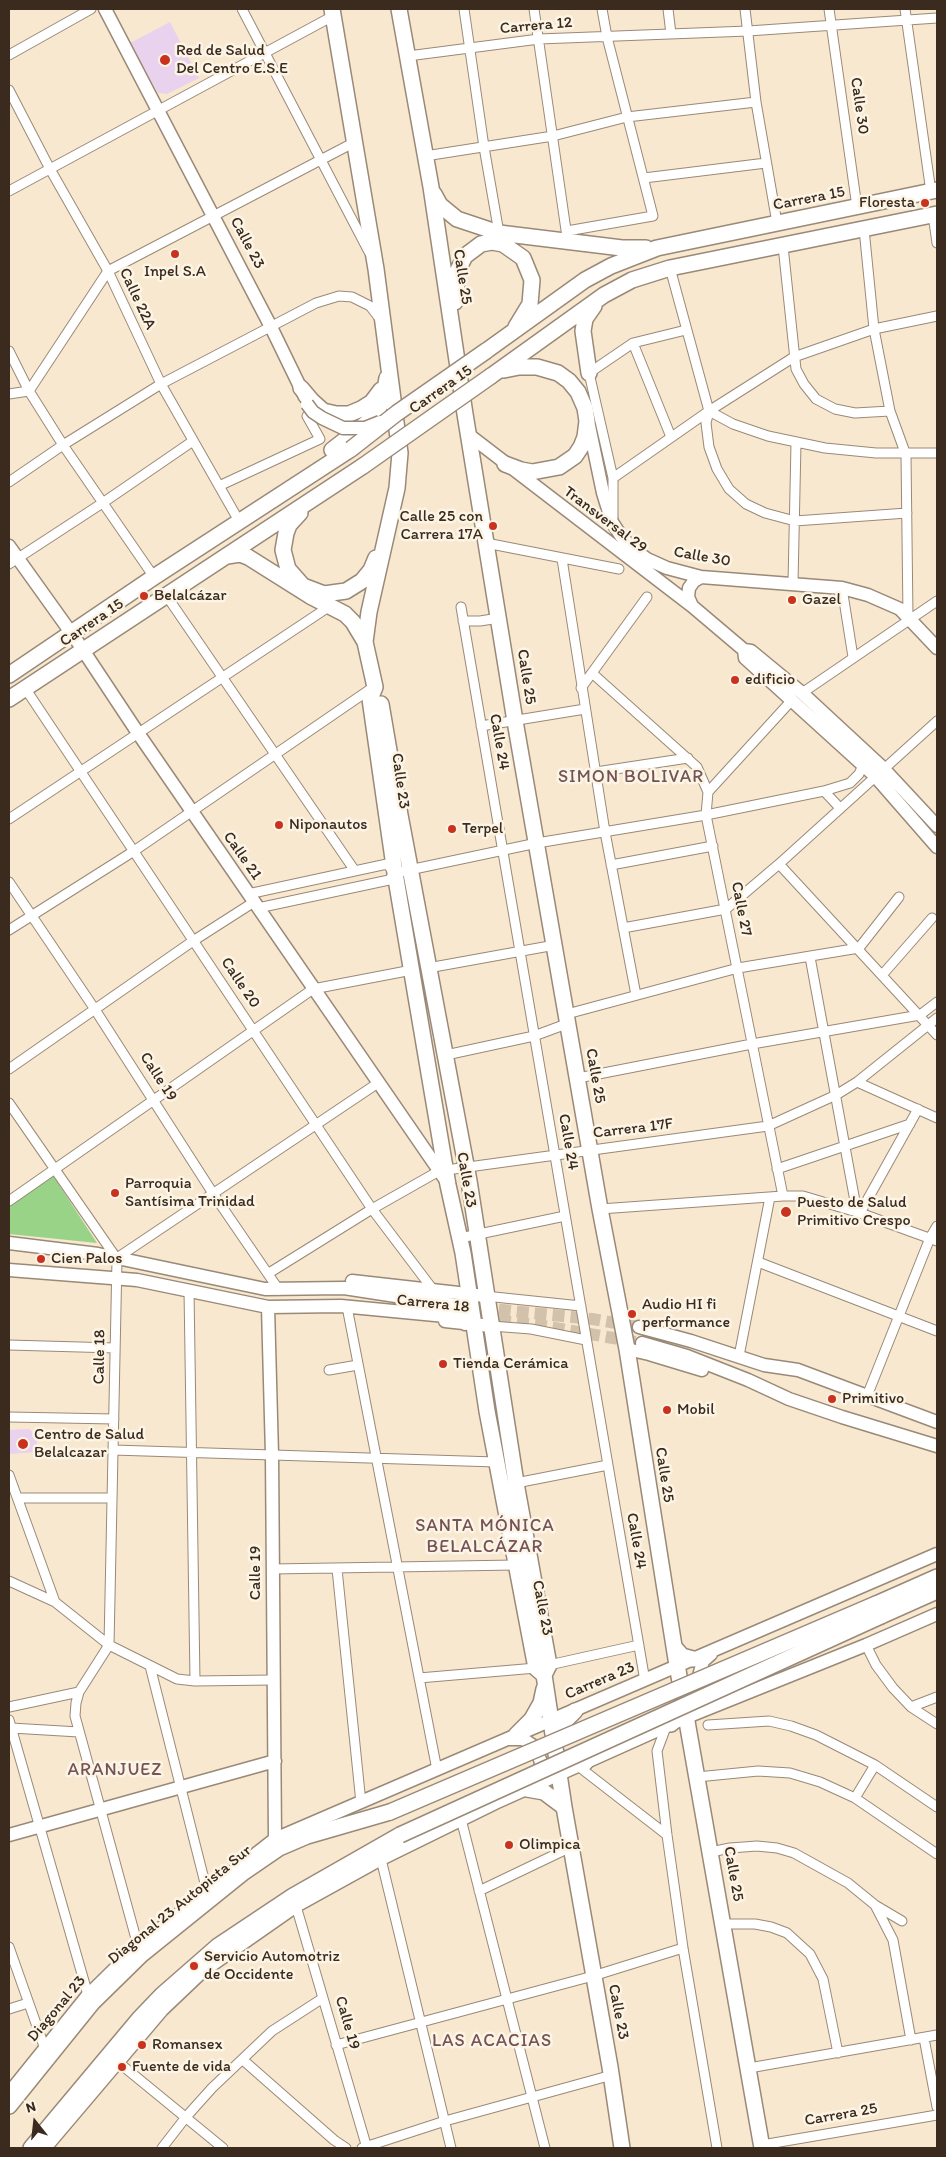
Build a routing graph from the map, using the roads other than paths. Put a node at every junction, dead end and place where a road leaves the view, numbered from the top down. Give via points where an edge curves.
1 (91, 9) edge
2 (105, 9) edge
3 (242, 9) edge
4 (399, 9) edge
5 (464, 9) edge
6 (534, 9) edge
7 (602, 9) edge
8 (668, 9) edge
9 (744, 9) edge
10 (829, 9) edge
11 (905, 9) edge
12 (333, 12) edge
13 (937, 18) edge
14 (907, 20) junction
15 (831, 25) junction
16 (748, 31) junction
17 (671, 34) junction
18 (607, 36) junction
19 (539, 39) junction
20 (470, 48) junction
21 (265, 53) junction
22 (9, 55) edge
23 (408, 56) junction
24 (9, 90) edge
25 (756, 102) junction
26 (160, 110) junction
27 (627, 117) junction
28 (553, 136) junction
29 (355, 142) junction
30 (484, 146) junction
31 (425, 156) junction
32 (322, 160) junction
33 (766, 163) junction
34 (50, 169) junction
35 (644, 178) junction
36 (431, 187) junction
37 (9, 191) edge
38 (934, 191) edge
39 (857, 207) junction
40 (935, 214) edge
41 (214, 216) junction
42 (778, 223) junction
43 (864, 229) junction
44 (499, 233) junction
45 (567, 236) junction
46 (937, 243) edge
47 (783, 246) junction
48 (657, 248) junction
49 (375, 263) junction
50 (670, 268) junction
51 (108, 271) junction
52 (604, 295) junction
53 (937, 316) edge
54 (271, 327) junction
55 (385, 328) junction
56 (453, 328) junction
57 (874, 329) junction
58 (686, 330) junction
59 (513, 332) junction
60 (633, 343) junction
61 (387, 344) junction
62 (9, 351) edge
63 (794, 357) junction
64 (386, 369) junction
65 (589, 373) junction
66 (494, 374) junction
67 (161, 384) junction
68 (302, 388) junction
69 (29, 391) junction
70 (9, 394) edge
71 (307, 410) junction
72 (709, 411) junction
73 (890, 411) junction
74 (397, 413) junction
75 (586, 414) junction
76 (469, 435) junction
77 (671, 437) junction
78 (193, 441) junction
79 (796, 443) junction
80 (63, 445) junction
81 (937, 453) edge
82 (906, 454) junction
83 (505, 464) junction
84 (612, 478) junction
85 (9, 482) edge
86 (219, 486) junction
87 (323, 493) junction
88 (104, 502) junction
89 (258, 510) junction
90 (907, 513) junction
91 (239, 521) junction
92 (795, 521) junction
93 (612, 522) junction
94 (389, 527) junction
95 (486, 543) junction
96 (9, 546) edge
97 (227, 556) junction
98 (562, 559) junction
99 (13, 561) edge
100 (619, 569) dead end
101 (701, 576) junction
102 (154, 577) junction
103 (793, 583) junction
104 (842, 588) junction
105 (166, 594) junction
106 (647, 597) dead end
107 (937, 601) edge
108 (330, 606) junction
109 (692, 606) junction
110 (461, 607) dead end
111 (499, 618) junction
112 (910, 618) junction
113 (463, 621) junction
114 (71, 634) junction
115 (365, 642) junction
116 (937, 648) edge
117 (82, 651) junction
118 (853, 657) junction
119 (11, 669) edge
120 (592, 673) junction
121 (223, 678) junction
122 (375, 687) junction
123 (25, 688) junction
124 (581, 688) junction
125 (797, 696) junction
126 (9, 699) edge
127 (585, 709) junction
128 (515, 720) junction
129 (937, 720) edge
130 (481, 726) junction
131 (138, 733) junction
132 (865, 751) junction
133 (276, 754) junction
134 (688, 758) junction
135 (863, 764) junction
136 (81, 772) junction
137 (596, 772) junction
138 (879, 772) junction
139 (824, 791) junction
140 (708, 792) junction
141 (840, 808) junction
142 (192, 812) junction
143 (706, 815) junction
144 (9, 819) edge
145 (937, 826) edge
146 (605, 832) junction
147 (538, 843) junction
148 (713, 846) junction
149 (937, 847) edge
150 (134, 851) junction
151 (503, 852) junction
152 (779, 864) junction
153 (612, 865) junction
154 (355, 871) junction
155 (411, 872) junction
156 (395, 873) junction
157 (9, 882) edge
158 (899, 897) dead end
159 (253, 901) junction
160 (726, 909) junction
161 (30, 916) junction
162 (932, 918) dead end
163 (623, 928) junction
164 (9, 930) edge
165 (193, 940) junction
166 (555, 945) junction
167 (859, 948) junction
168 (520, 951) junction
169 (810, 957) junction
170 (428, 968) junction
171 (738, 968) junction
172 (412, 970) junction
173 (883, 974) junction
174 (313, 988) junction
175 (636, 995) junction
176 (937, 1002) edge
177 (94, 1008) junction
178 (920, 1015) junction
179 (568, 1018) junction
180 (937, 1018) edge
181 (929, 1026) junction
182 (254, 1032) junction
183 (824, 1032) junction
184 (937, 1035) edge
185 (534, 1036) junction
186 (752, 1044) junction
187 (446, 1055) junction
188 (9, 1069) edge
189 (578, 1078) junction
190 (856, 1082) junction
191 (378, 1083) junction
192 (836, 1095) junction
193 (154, 1102) junction
194 (9, 1103) edge
195 (918, 1109) junction
196 (937, 1118) edge
197 (910, 1124) junction
198 (316, 1125) junction
199 (768, 1126) junction
200 (845, 1145) junction
201 (590, 1150) junction
202 (555, 1154) junction
203 (466, 1166) junction
204 (54, 1169) junction
205 (777, 1169) junction
206 (445, 1175) junction
207 (214, 1195) junction
208 (783, 1196) junction
209 (770, 1197) junction
210 (9, 1201) edge
211 (372, 1209) junction
212 (600, 1209) junction
213 (859, 1212) junction
214 (565, 1216) junction
215 (937, 1226) edge
216 (477, 1235) junction
217 (460, 1238) junction
218 (934, 1240) edge
219 (9, 1243) edge
220 (117, 1258) junction
221 (758, 1262) junction
222 (9, 1270) edge
223 (269, 1273) junction
224 (117, 1278) junction
225 (294, 1289) junction
226 (189, 1290) junction
227 (279, 1290) junction
228 (434, 1291) junction
229 (485, 1296) junction
230 (581, 1306) junction
231 (272, 1308) junction
232 (463, 1310) junction
233 (348, 1312) junction
234 (621, 1316) junction
235 (898, 1316) junction
236 (491, 1326) junction
237 (640, 1327) tunnel mouth
238 (937, 1331) edge
239 (586, 1340) junction
240 (642, 1343) tunnel mouth
241 (9, 1345) edge
242 (115, 1348) junction
243 (627, 1349) junction
244 (740, 1351) junction
245 (358, 1365) junction
246 (329, 1370) dead end
247 (798, 1370) junction
248 (499, 1379) junction
249 (867, 1396) junction
250 (789, 1399) junction
251 (485, 1400) junction
252 (9, 1417) edge
253 (114, 1419) junction
254 (937, 1422) edge
255 (937, 1446) edge
256 (113, 1450) junction
257 (190, 1452) junction
258 (272, 1455) junction
259 (376, 1458) junction
260 (496, 1462) junction
261 (608, 1465) junction
262 (9, 1475) edge
263 (516, 1483) junction
264 (11, 1487) edge
265 (18, 1498) junction
266 (112, 1498) junction
267 (937, 1554) edge
268 (516, 1565) junction
269 (398, 1568) junction
270 (337, 1569) junction
271 (272, 1570) junction
272 (937, 1577) edge
273 (9, 1581) edge
274 (937, 1591) edge
275 (55, 1602) junction
276 (879, 1610) junction
277 (937, 1614) edge
278 (768, 1626) junction
279 (109, 1645) junction
280 (639, 1645) junction
281 (866, 1645) junction
282 (675, 1648) junction
283 (693, 1659) junction
284 (150, 1666) junction
285 (678, 1666) junction
286 (544, 1673) junction
287 (419, 1678) junction
288 (273, 1680) junction
289 (194, 1681) junction
290 (645, 1681) junction
291 (79, 1692) junction
292 (937, 1697) edge
293 (733, 1699) junction
294 (9, 1707) edge
295 (911, 1707) junction
296 (575, 1711) junction
297 (686, 1712) junction
298 (551, 1720) junction
299 (10, 1724) edge
300 (937, 1724) edge
301 (668, 1725) junction
302 (708, 1725) dead end
303 (78, 1732) junction
304 (513, 1737) junction
305 (554, 1739) junction
306 (556, 1756) junction
307 (275, 1761) junction
308 (581, 1765) junction
309 (875, 1765) junction
310 (437, 1770) junction
311 (559, 1774) junction
312 (697, 1777) junction
313 (181, 1787) junction
314 (529, 1788) junction
315 (855, 1798) junction
316 (361, 1803) junction
317 (564, 1807) junction
318 (937, 1808) edge
319 (102, 1809) junction
320 (461, 1819) junction
321 (39, 1827) junction
322 (666, 1834) junction
323 (9, 1835) edge
324 (277, 1843) junction
325 (571, 1847) junction
326 (711, 1852) junction
327 (937, 1854) edge
328 (381, 1859) junction
329 (207, 1891) junction
330 (479, 1891) junction
331 (294, 1901) junction
332 (874, 1905) junction
333 (902, 1921) dead end
334 (724, 1924) junction
335 (138, 1946) junction
336 (9, 1947) edge
337 (683, 1948) junction
338 (593, 1976) junction
339 (88, 1995) junction
340 (322, 1998) junction
341 (506, 1998) junction
342 (28, 2003) junction
343 (9, 2009) edge
344 (162, 2010) junction
345 (139, 2019) junction
346 (420, 2022) junction
347 (937, 2035) edge
348 (924, 2038) junction
349 (911, 2040) junction
350 (132, 2044) junction
351 (336, 2045) junction
352 (44, 2049) junction
353 (838, 2053) junction
354 (243, 2060) junction
355 (118, 2062) junction
356 (749, 2068) junction
357 (612, 2075) junction
358 (9, 2093) edge
359 (532, 2096) junction
360 (9, 2106) edge
361 (937, 2107) edge
362 (937, 2115) edge
363 (186, 2117) junction
364 (445, 2121) junction
365 (758, 2147) edge
366 (31, 2148) edge
367 (45, 2148) edge
368 (162, 2148) edge
369 (223, 2148) edge
370 (346, 2148) edge
371 (362, 2148) edge
372 (366, 2148) edge
373 (451, 2148) edge
374 (545, 2148) edge
375 (622, 2148) edge
376 (717, 2148) edge

1 - 22 street
2 - 26 street, Calle 23
3 - 21 street
4 - 23 main road, Calle 25
5 - 20 street
6 - 19 street
7 - 18 street
8 - 17 street
9 - 16 street
10 - 15 street, Calle 30
11 - 14 street
12 - 21 street
12 - 29 main road
13 - 14 street, Carrera 12
14 - 15 street, Carrera 12
14 - 38 street
15 - 16 street, Carrera 12
15 - 39 street, Calle 30
16 - 17 street, Carrera 12
16 - 25 street
17 - 18 street, Carrera 12
18 - 19 street, Carrera 12
18 - 27 street
19 - 20 street, Carrera 12
19 - 28 street
20 - 23 street, Carrera 12
20 - 30 street
21 - 26 street
21 - 32 street
23 - 31 main road, Calle 25
24 - 34 street, Calle 22A
25 - 27 street
25 - 33 street
26 - 34 street
26 - 41 street, Calle 23
27 - 28 street
27 - 35 street
28 - 30 street
28 - 45 street
29 - 32 street
29 - 49 main road
30 - 31 street
30 - 44 street
31 - 36 main road, Calle 25
32 - 41 street
32 - 49 street
33 - 35 street
33 - 42 street
34 - 37 street
34 - 51 street, Calle 22A
35 - 45 street via 653,216
36 - 44 main road via 440,205 457,219
36 - 56 main road, Calle 25
38 - 39 main road, Carrera 15
39 - 42 main road, Carrera 15
40 - 43 main road, Carrera 15
40 - 46 street
41 - 51 street
41 - 54 street, Calle 23
42 - 48 main road, Carrera 15
43 - 47 main road, Carrera 15
43 - 57 street
44 - 45 main road
45 - 48 main road via 622,248
47 - 50 main road, Carrera 15
47 - 63 street
48 - 59 main road, Carrera 15 via 585,280
49 - 55 main road
50 - 52 main road, Carrera 15 via 632,280
50 - 58 street
51 - 67 street, Calle 22A
51 - 69 street
52 - 65 main road via 588,313 583,325
52 - 66 main road, Carrera 15
53 - 57 street
54 - 55 street via 316,303 339,296 362,300 378,314
54 - 67 street
54 - 68 street, Calle 23
55 - 61 main road
56 - 59 main road via 460,265 472,249 492,242 503,244 518,254 526,262 532,280 530,304
56 - 76 main road, Calle 25
57 - 63 street
57 - 73 street
58 - 60 street
58 - 72 street
59 - 74 main road, Carrera 15, bridge
60 - 65 street
60 - 77 street
61 - 64 main road
61 - 94 main road via 400,453
62 - 69 street
63 - 72 street
63 - 73 street via 796,369 816,399 836,410 855,413
64 - 68 main road via 380,391 372,402 349,414 323,411
64 - 89 main road via 380,407 368,422 273,490
65 - 84 street
66 - 75 main road via 519,367 544,368 558,373 578,392
66 - 87 main road, Carrera 15, bridge
67 - 78 street, Calle 22A
67 - 80 street
68 - 71 street, Calle 23
69 - 70 street
69 - 80 street
71 - 74 street, bridge via 343,428 366,428
71 - 86 street via 320,439
72 - 77 street
72 - 79 street via 733,424
72 - 92 street via 706,422 709,448 729,489 746,504 764,513
73 - 82 street
74 - 89 main road, Carrera 15, bridge via 351,449
75 - 83 main road via 586,432 581,447 565,464 532,472
75 - 93 street, Calle 30
76 - 83 street, Transversal 29
76 - 95 main road, Calle 25
77 - 84 street
78 - 86 street, Calle 22A
78 - 88 street
79 - 82 street via 851,452
79 - 92 street
80 - 85 street
80 - 88 street
81 - 82 street
82 - 90 street
83 - 109 street, Transversal 29
84 - 93 street
86 - 91 street, Calle 22A
87 - 94 main road via 289,525 284,540 288,569 310,590 324,594 339,593 362,581 371,570
87 - 97 main road, Carrera 15
88 - 99 street
88 - 102 street
89 - 91 main road, Carrera 15
90 - 92 street
90 - 112 street
91 - 102 main road, Carrera 15
92 - 103 street
93 - 101 street, Calle 30 via 634,550 647,559 667,568
94 - 115 main road, Calle 23
95 - 98 street
95 - 111 main road, Calle 25
96 - 99 street, Calle 21
97 - 105 main road, Carrera 15
97 - 108 main road via 240,554 248,557
98 - 100 street
98 - 124 street
99 - 114 street, Calle 21
101 - 103 street, Calle 30
101 - 109 street via 689,588
102 - 114 main road, Carrera 15
103 - 104 street, Calle 30
104 - 112 street, Calle 30 via 885,602
104 - 118 street
105 - 117 main road, Carrera 15
105 - 121 street
106 - 120 street
107 - 112 street
108 - 115 main road via 353,622
108 - 121 street
109 - 125 street, Transversal 29 via 744,650 751,651
110 - 113 street, Calle 24
111 - 113 street
111 - 128 main road, Calle 25
112 - 116 street, Calle 30
112 - 118 street
113 - 130 street, Calle 24
114 - 117 street, Calle 21
114 - 119 main road, Carrera 15
115 - 122 main road, Calle 23
117 - 123 main road, Carrera 15
117 - 131 street, Calle 21
118 - 125 street
120 - 124 street
120 - 134 street, Calle 27
121 - 131 street
121 - 133 street
122 - 133 street
122 - 155 main road, Calle 23 via 380,697
122 - 156 main road, Calle 23 via 370,699
123 - 126 main road, Carrera 15
123 - 136 street, Calle 20
124 - 127 street
125 - 132 street, Transversal 29
125 - 135 street, Transversal 29
125 - 140 street
127 - 128 street
127 - 137 street
128 - 130 street
128 - 147 main road, Calle 25
129 - 138 street
130 - 151 street, Calle 24
131 - 136 street
131 - 142 street, Calle 21
132 - 135 street
132 - 138 street, Transversal 29
133 - 142 street
133 - 154 street
134 - 137 street
134 - 140 street, Calle 27 via 697,767
135 - 138 street, Transversal 29
135 - 139 street via 850,783
136 - 144 street
136 - 150 street, Calle 20
137 - 146 street
138 - 141 street
138 - 145 street, Transversal 29
138 - 149 street, Transversal 29
139 - 141 street
139 - 143 street
140 - 143 street, Calle 27
141 - 152 street
142 - 150 street
142 - 159 street, Calle 21
143 - 146 street
143 - 148 street, Calle 27
146 - 147 street
146 - 153 street
147 - 151 street
147 - 166 main road, Calle 25
148 - 153 street
148 - 160 street, Calle 27
150 - 161 street
150 - 165 street, Calle 20
151 - 155 street
151 - 168 street, Calle 24
152 - 160 street
152 - 167 street
153 - 163 street
154 - 156 street via 387,864
154 - 159 street
155 - 156 street
155 - 170 main road, Calle 23
156 - 159 street via 389,880
156 - 172 main road, Calle 23
157 - 161 street, Calle 19
158 - 167 street
159 - 165 street
159 - 174 street, Calle 21
160 - 163 street
160 - 171 street, Calle 27
161 - 164 street
161 - 177 street, Calle 19
162 - 173 street
163 - 175 street
165 - 177 street
165 - 182 street, Calle 20
166 - 168 street
166 - 179 main road, Calle 25
167 - 169 street
167 - 173 street
168 - 170 street
168 - 185 street, Calle 24
169 - 171 street
169 - 183 street
170 - 187 main road, Calle 23
171 - 175 street
171 - 186 street, Calle 27
172 - 174 street
172 - 206 main road, Calle 23
173 - 178 street
174 - 182 street
174 - 191 street, Calle 21
175 - 179 street
176 - 178 street
177 - 188 street
177 - 193 street, Calle 19
178 - 181 street
178 - 183 street
179 - 185 street
179 - 189 main road, Calle 25
180 - 181 street, Carrera 17F
181 - 184 street
181 - 190 street, Carrera 17F
182 - 193 street
182 - 198 street, Calle 20
183 - 186 street
183 - 192 street
185 - 187 street
185 - 202 street, Calle 24
186 - 189 street
186 - 199 street, Calle 27
187 - 203 main road, Calle 23
189 - 201 main road, Calle 25
190 - 192 street, Carrera 17F
190 - 195 street
191 - 198 street
191 - 206 street, Calle 21
192 - 199 street, Carrera 17F
192 - 200 street
193 - 204 street
193 - 207 street, Calle 19
194 - 204 street
195 - 196 street
195 - 197 street
197 - 200 street
197 - 213 street
198 - 207 street
198 - 211 street, Calle 20
199 - 201 street, Carrera 17F
199 - 205 street, Calle 27
200 - 205 street
200 - 213 street
201 - 202 street, Carrera 17F
201 - 212 main road, Calle 25
202 - 203 street, Carrera 17F
202 - 214 street, Calle 24
203 - 206 street, Carrera 17F
203 - 216 main road, Calle 23
204 - 210 street
204 - 220 street
205 - 208 street, Calle 27
206 - 211 street, Carrera 17F
206 - 217 main road, Calle 23
207 - 220 street
207 - 223 street, Calle 19
208 - 209 street
208 - 213 street via 809,1197
209 - 212 street
209 - 221 street
211 - 223 street, Carrera 17F
211 - 228 street, Calle 20
212 - 234 main road, Calle 25
213 - 218 street
214 - 216 street
214 - 230 street, Calle 24
215 - 218 street
216 - 217 street
216 - 229 main road, Calle 23
217 - 232 main road, Calle 23
218 - 235 street
219 - 220 street, Carrera 18
220 - 224 street, Calle 18
220 - 227 street, Carrera 18 via 253,1288
221 - 235 street
221 - 244 street
222 - 224 street, Carrera 18
223 - 227 street, Calle 19
224 - 226 street, Carrera 18
224 - 242 street, Calle 18
225 - 227 street, Carrera 18
225 - 228 street, Carrera 18 via 310,1280 338,1280
225 - 232 street, Carrera 18 via 330,1287 363,1290
226 - 231 street, Carrera 18
226 - 257 street
228 - 232 street, Carrera 18
229 - 230 street, Carrera 18
229 - 232 street, Carrera 18
229 - 236 main road, Calle 23
230 - 239 street, Calle 24
231 - 232 street, Carrera 18 via 341,1306
231 - 233 street, Carrera 18
231 - 258 street, Calle 19
232 - 233 street, Carrera 18
232 - 236 street, Carrera 18
232 - 251 main road, Calle 23
233 - 245 street
234 - 243 main road, Calle 25
234 - 244 street
235 - 238 street
235 - 249 street
236 - 239 street, Carrera 18 via 531,1329
236 - 248 main road, Calle 23
237 - 247 street via 754,1362
239 - 261 street, Calle 24
240 - 250 street via 687,1356
241 - 242 street
242 - 253 street, Calle 18
243 - 250 street
243 - 282 main road, Calle 25
244 - 247 street
245 - 246 street
245 - 259 street
247 - 249 street
248 - 251 main road
248 - 263 main road, Calle 23
249 - 254 street
250 - 255 street
251 - 260 main road, Calle 23
252 - 253 street
253 - 256 street, Calle 18
256 - 257 street
256 - 266 street, Calle 18
257 - 258 street
257 - 289 street
258 - 259 street
258 - 271 street, Calle 19
259 - 260 street
259 - 269 street
260 - 268 main road, Calle 23
261 - 263 street
261 - 280 street, Calle 24
262 - 264 street
263 - 286 main road, Calle 23
264 - 265 street
265 - 266 street
265 - 275 street
266 - 279 street, Calle 18
267 - 278 street, Carrera 23
268 - 269 street
268 - 286 main road, Calle 23
269 - 270 street
269 - 287 street
270 - 271 street
270 - 316 street
271 - 288 street, Calle 19
272 - 276 main road
273 - 275 street
274 - 276 main road
275 - 279 street
276 - 324 main road, Diagonal 23 Autopista Sur, bridge via 390,1812
276 - 331 main road, bridge via 400,1835
277 - 281 street
278 - 283 street, Carrera 23
278 - 293 street via 709,1655 701,1664 699,1676 705,1691 717,1699
279 - 284 street
279 - 291 street
280 - 286 street
280 - 290 street, Calle 24
281 - 293 street
281 - 295 street via 883,1676
282 - 283 main road via 682,1656
282 - 285 main road, Calle 25
283 - 285 street, Carrera 23
284 - 289 street via 177,1679
284 - 313 street
285 - 290 street, Carrera 23
285 - 297 main road, Calle 25
286 - 287 street
286 - 298 main road, Calle 23
286 - 304 main road via 541,1703 532,1719
287 - 310 street
288 - 289 street
288 - 307 street, Calle 19
290 - 296 street, Carrera 23
291 - 294 street
291 - 303 street via 75,1716
292 - 295 street
293 - 297 street
295 - 300 street
296 - 298 street, Carrera 23
296 - 305 main road
297 - 301 main road
297 - 312 main road, Calle 25
298 - 304 street, Carrera 23
298 - 305 main road, Calle 23
299 - 303 street
299 - 321 street
301 - 308 street
301 - 322 street via 657,1751
302 - 309 street via 769,1721 791,1726
303 - 319 street
304 - 310 street, Carrera 23
304 - 314 street via 530,1742 539,1754 541,1772
305 - 306 main road, Calle 23
306 - 308 main road
306 - 311 main road, Calle 23
307 - 313 street
307 - 324 street, Calle 19
308 - 311 street
308 - 322 street
309 - 315 street
309 - 318 street
310 - 316 street, Carrera 23
311 - 314 street
311 - 317 main road, Calle 23
312 - 315 street via 758,1771 790,1773
312 - 326 main road, Calle 25
313 - 319 street
313 - 329 street
314 - 317 main road via 544,1792
314 - 320 street
315 - 327 street
316 - 324 street, Carrera 23
317 - 325 main road, Calle 23
319 - 321 street
319 - 335 street
320 - 328 street
320 - 330 street
321 - 323 street
321 - 339 street
322 - 337 street
324 - 329 street, Diagonal 23
324 - 360 main road, Diagonal 23 Autopista Sur via 141,1955 92,2003
325 - 330 street
325 - 338 main road, Calle 23
326 - 332 street via 757,1846 794,1853 848,1883
326 - 334 main road, Calle 25
328 - 331 street
328 - 346 street
329 - 335 street, Diagonal 23
330 - 341 street
331 - 340 street, Calle 19
331 - 344 street via 203,1971
331 - 345 main road via 218,1946
332 - 333 street
332 - 349 street via 893,1940
334 - 353 street via 755,1924 787,1933 810,1954 823,1979
334 - 356 main road, Calle 25
335 - 339 street, Diagonal 23
336 - 342 street
337 - 338 street
337 - 376 street
338 - 341 street
338 - 357 main road, Calle 23
339 - 352 street, Diagonal 23
340 - 351 street, Calle 19
340 - 354 street via 272,2032
341 - 346 street
341 - 359 street
342 - 343 street
342 - 352 street
344 - 345 main road
344 - 350 street
345 - 350 main road
345 - 366 main road
346 - 351 street
346 - 364 street
347 - 348 street
348 - 349 street
348 - 361 street
349 - 353 street
350 - 355 street
351 - 372 street, Calle 19
352 - 358 street, Diagonal 23
353 - 356 street
354 - 363 street
354 - 370 street
355 - 363 street
355 - 367 street
356 - 365 main road, Calle 25
357 - 359 street
357 - 375 main road, Calle 23
359 - 364 street
359 - 374 street
362 - 365 street, Carrera 25
363 - 368 street
363 - 369 street
364 - 372 street
364 - 373 street
371 - 372 street

